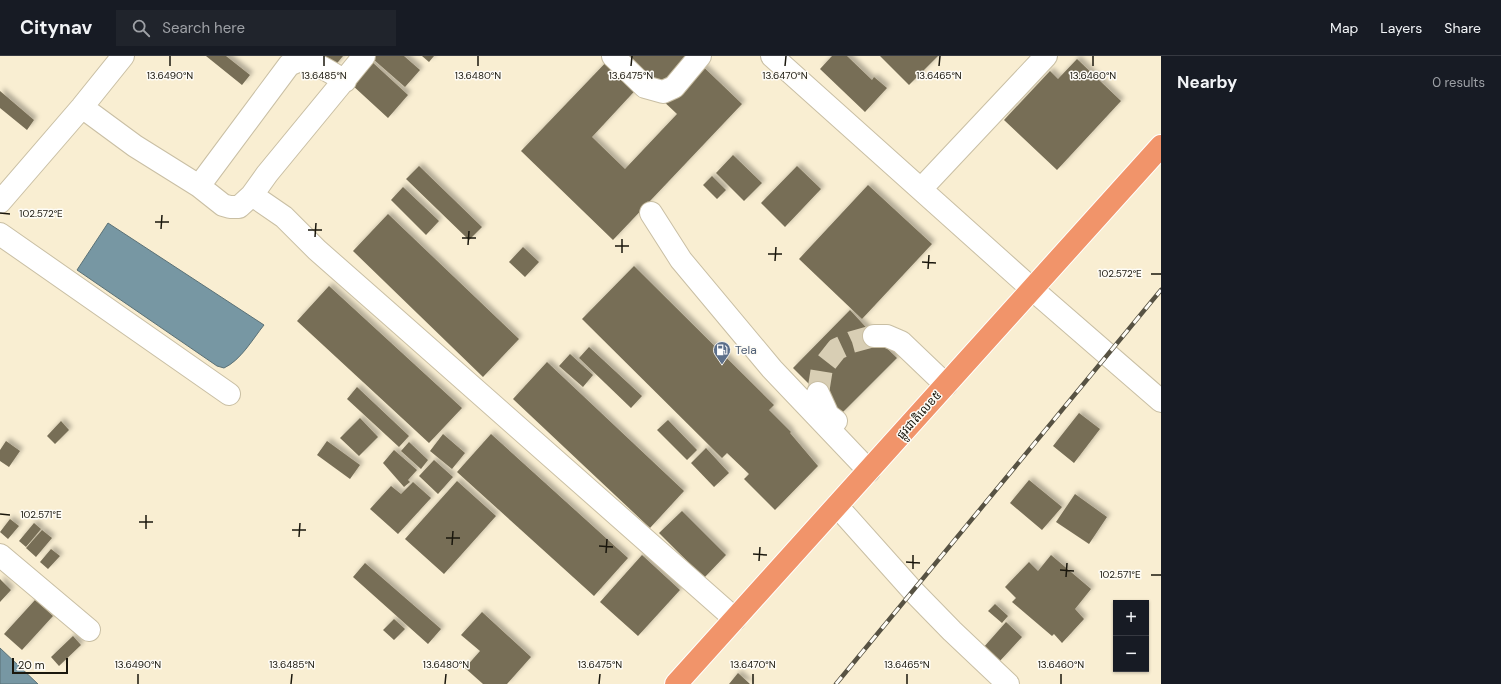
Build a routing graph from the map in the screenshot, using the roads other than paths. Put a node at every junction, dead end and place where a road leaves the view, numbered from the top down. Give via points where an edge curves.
1 (124, 56) edge
2 (364, 56) edge
3 (613, 56) edge
4 (700, 56) edge
5 (772, 56) edge
6 (1046, 56) edge
7 (344, 81) junction
8 (82, 107) junction
9 (1161, 146) edge
10 (199, 186) junction
11 (921, 189) junction
12 (252, 195) junction
13 (0, 202) edge
14 (650, 213) dead end
15 (0, 234) edge
16 (1032, 289) junction
17 (874, 336) tunnel mouth
18 (946, 385) junction
19 (818, 393) tunnel mouth
20 (229, 394) dead end
21 (1161, 401) edge
22 (873, 466) junction
23 (837, 506) junction
24 (0, 555) edge
25 (735, 619) junction
26 (89, 630) dead end
27 (676, 684) edge
28 (1008, 684) edge

1 - 8 street
2 - 7 street
3 - 4 street via 645,87 663,92 674,87
5 - 11 street
6 - 11 street
7 - 10 street via 308,62 298,61 289,65
7 - 12 street
8 - 10 street via 135,146
8 - 13 street
9 - 16 highway, ផ្លូវជាតិលេខ៥
10 - 12 street via 230,208 239,207
11 - 16 street
12 - 25 street via 284,217 392,316
14 - 22 street via 681,260 766,363
15 - 20 street
16 - 18 highway, ផ្លូវជាតិលេខ៥
16 - 21 street
17 - 18 street via 887,336 901,342
18 - 22 highway, ផ្លូវជាតិលេខ៥
19 - 22 street via 828,414 845,428
22 - 23 highway, ផ្លូវជាតិលេខ៥
23 - 25 highway, ផ្លូវជាតិលេខ៥
23 - 28 street via 947,626
24 - 26 street
25 - 27 highway, ផ្លូវជាតិលេខ៥

